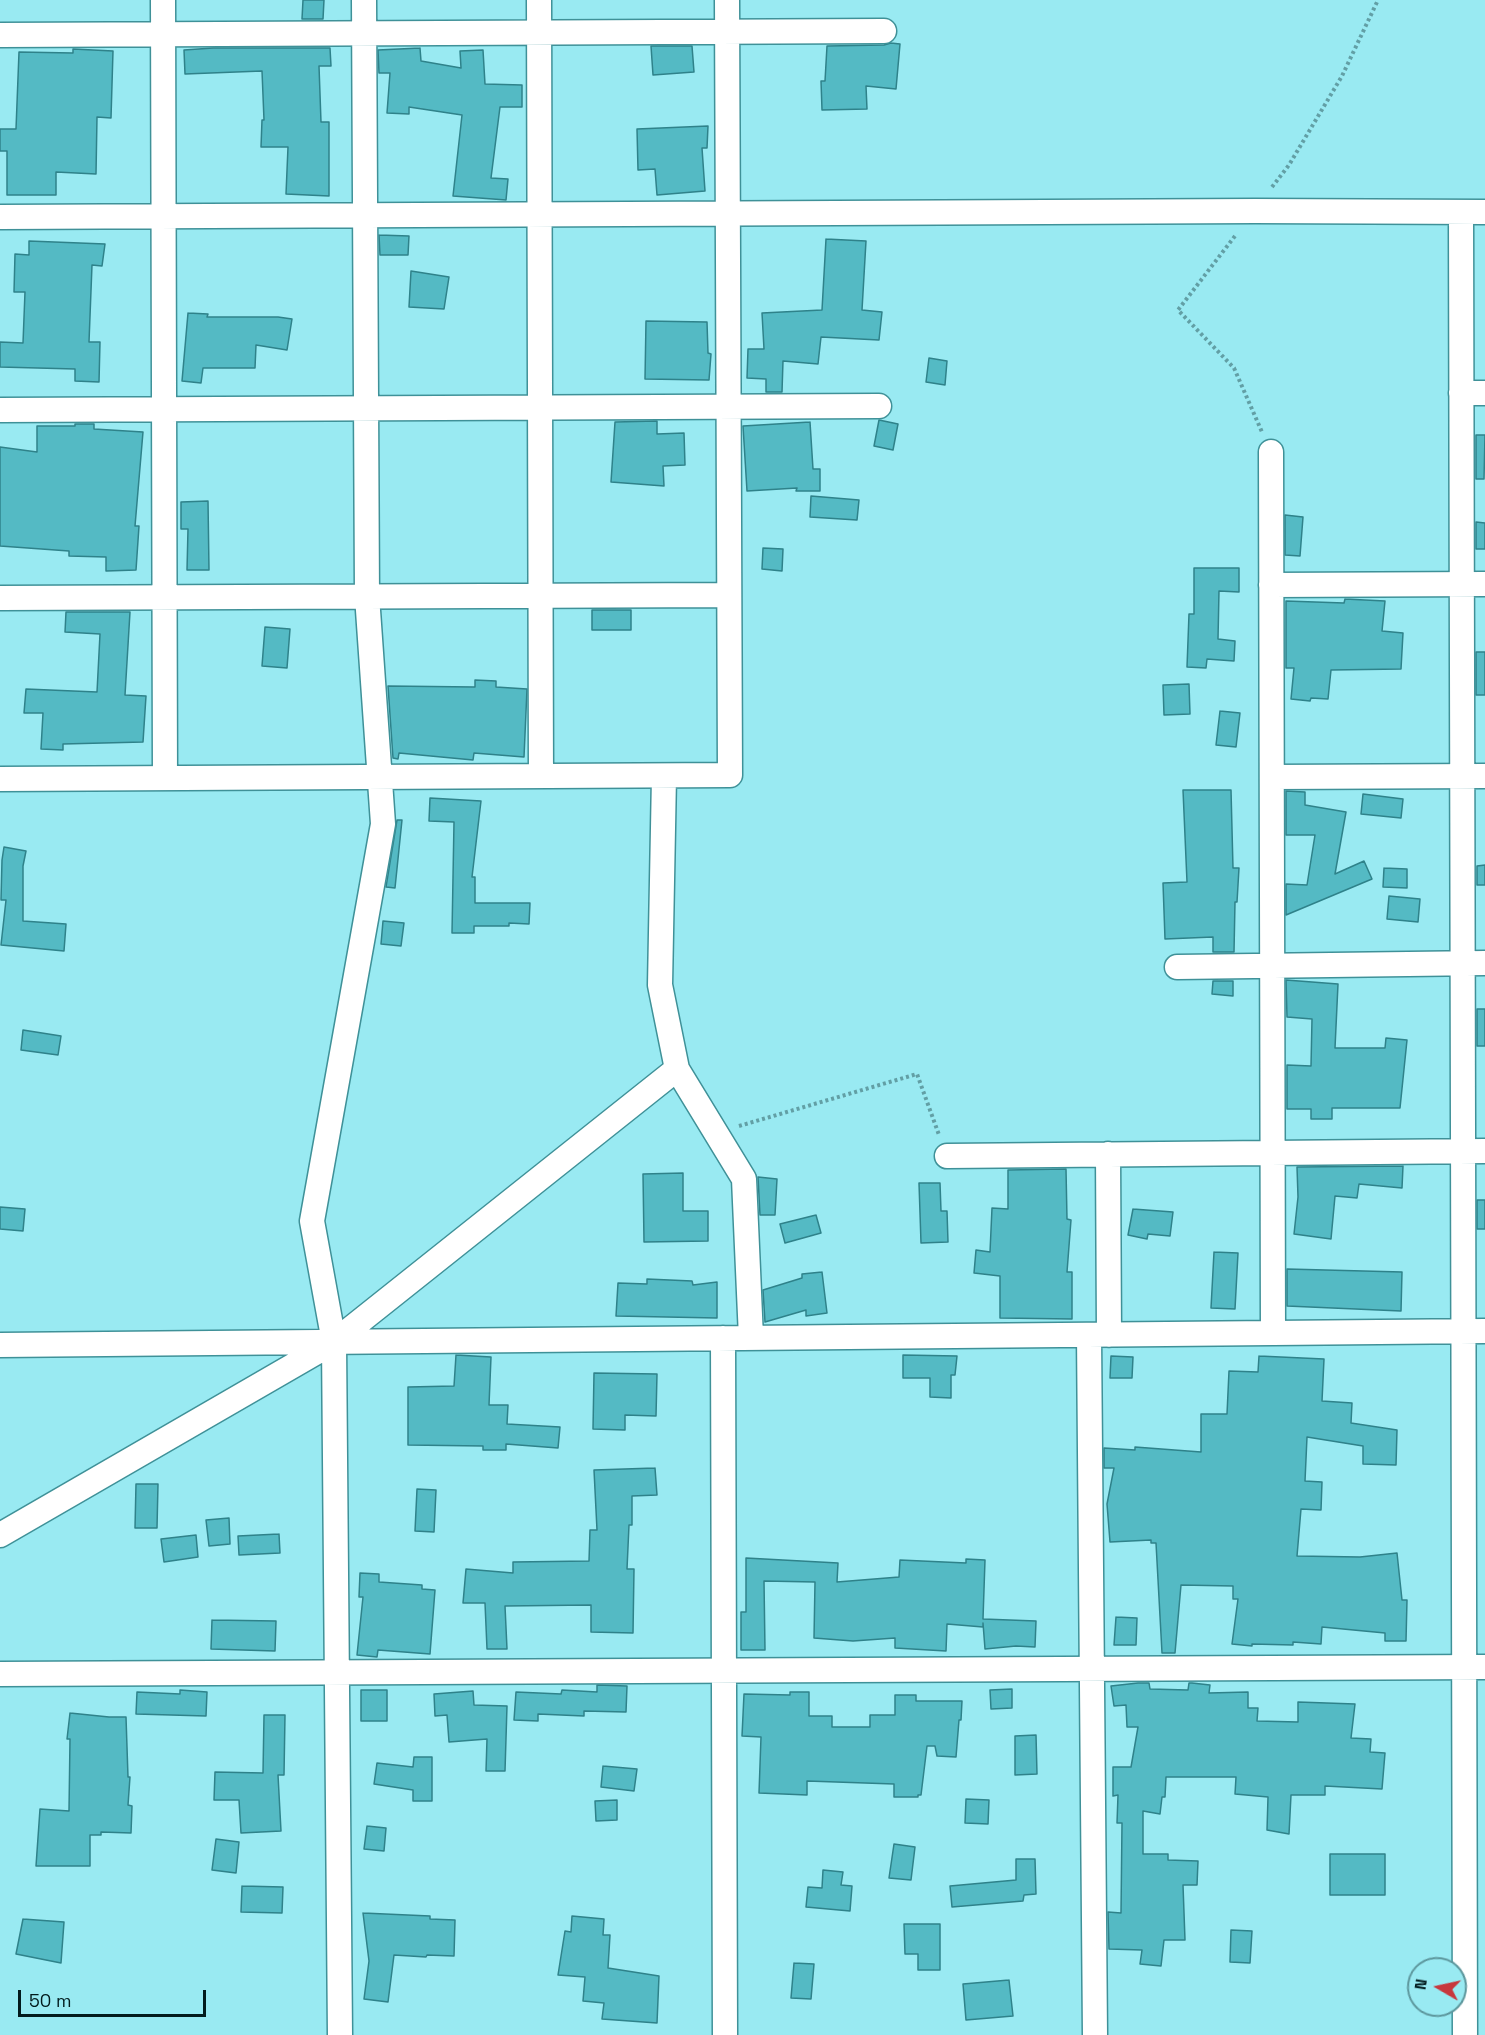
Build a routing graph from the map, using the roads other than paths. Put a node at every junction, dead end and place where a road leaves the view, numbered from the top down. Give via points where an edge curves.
1 (163, 0) edge
2 (364, 0) edge
3 (539, 0) edge
4 (727, 0) edge
5 (884, 31) dead end
6 (727, 32) junction
7 (364, 33) junction
8 (539, 33) junction
9 (163, 34) junction
10 (0, 35) edge
11 (1461, 212) junction
12 (1485, 212) edge
13 (728, 213) junction
14 (540, 214) junction
15 (365, 215) junction
16 (164, 216) junction
17 (0, 217) edge
18 (1461, 393) junction
19 (1485, 393) edge
20 (879, 406) dead end
21 (728, 407) junction
22 (366, 408) junction
23 (540, 408) junction
24 (164, 409) junction
25 (0, 410) edge
26 (1271, 452) dead end
27 (1473, 584) edge
28 (1271, 585) junction
29 (729, 595) junction
30 (367, 596) junction
31 (540, 596) junction
32 (165, 597) junction
33 (0, 598) edge
34 (541, 776) junction
35 (664, 776) junction
36 (1474, 776) edge
37 (380, 777) junction
38 (1272, 777) junction
39 (165, 778) junction
40 (0, 779) edge
41 (1474, 963) edge
42 (1272, 965) junction
43 (1178, 967) dead end
44 (677, 1069) junction
45 (1474, 1151) edge
46 (1273, 1153) junction
47 (1108, 1154) junction
48 (947, 1156) road end
49 (1474, 1331) edge
50 (1273, 1333) junction
51 (1099, 1335) junction
52 (723, 1338) junction
53 (751, 1338) junction
54 (334, 1342) junction
55 (0, 1345) edge
56 (0, 1535) edge
57 (1475, 1667) edge
58 (1092, 1669) junction
59 (724, 1671) junction
60 (336, 1673) junction
61 (0, 1674) edge
62 (340, 2035) edge
63 (725, 2035) edge
64 (1095, 2035) edge
65 (1465, 2035) edge

1 - 9 street
2 - 7 street
3 - 8 street
4 - 6 street
5 - 6 street
6 - 8 street
6 - 13 street
7 - 8 street
7 - 9 street
7 - 15 street
8 - 14 street
9 - 10 street
9 - 16 street
11 - 12 street
11 - 13 street
11 - 18 street
13 - 14 street
13 - 21 street
14 - 15 street
14 - 23 street
15 - 16 street
15 - 22 street
16 - 17 street
16 - 24 street
18 - 19 street
18 - 27 street
20 - 21 street
21 - 23 street
21 - 29 street
22 - 23 street
22 - 24 street
22 - 30 street
23 - 31 street
24 - 25 street
24 - 32 street
26 - 28 street
27 - 28 street
27 - 36 street
28 - 38 street
29 - 31 street
29 - 35 street via 730,775
30 - 31 street
30 - 32 street
30 - 37 street
31 - 34 street
32 - 33 street
32 - 39 street
34 - 35 street
34 - 37 street
35 - 44 street via 660,985
36 - 38 street
36 - 41 street
37 - 39 street
37 - 54 street via 383,824 312,1221
38 - 42 street
39 - 40 street
41 - 42 street
41 - 45 street
42 - 43 street
42 - 46 street
44 - 53 street via 744,1179
44 - 54 street
45 - 46 street
45 - 49 street
46 - 47 street
46 - 50 street
47 - 48 street
47 - 51 street
49 - 50 street
49 - 57 street
50 - 51 street
51 - 53 street
51 - 58 street
52 - 53 street
52 - 54 street
52 - 59 street
54 - 55 street
54 - 56 street
54 - 60 street
57 - 58 street
57 - 65 street
58 - 59 street
58 - 64 street
59 - 60 street
59 - 63 street
60 - 61 street
60 - 62 street

